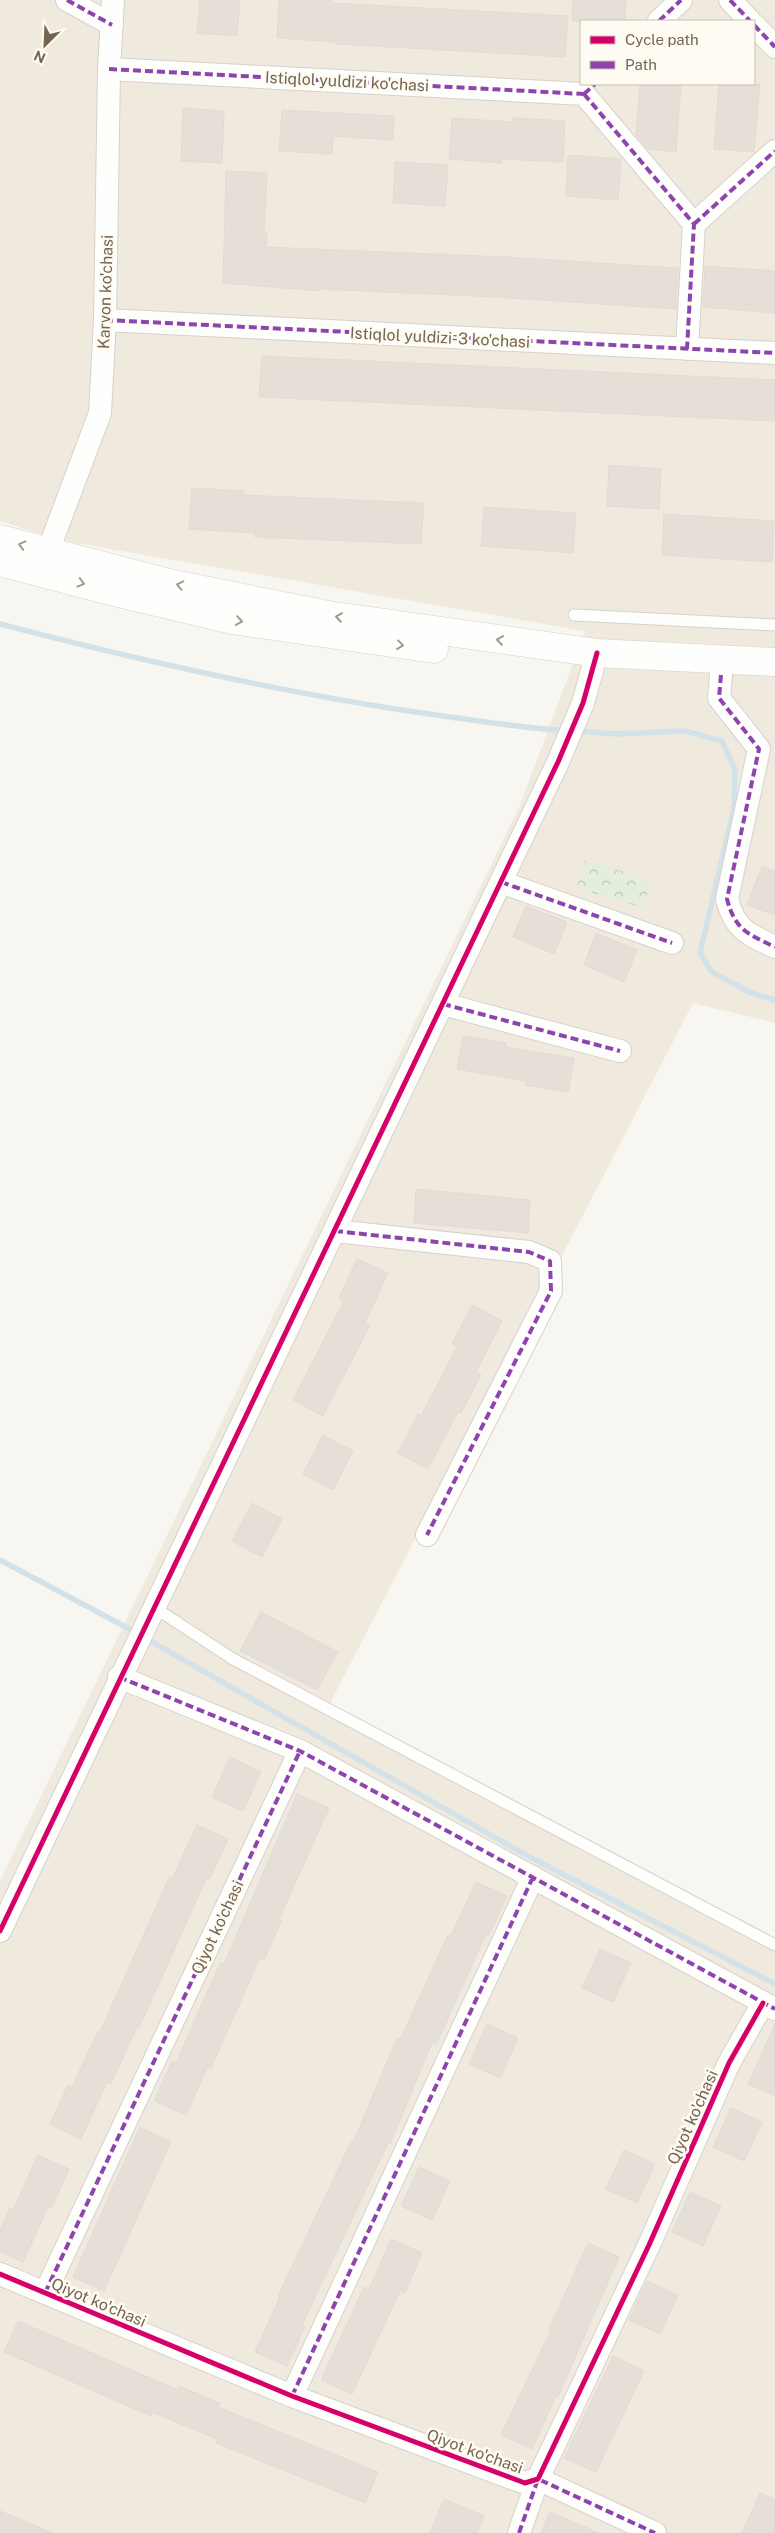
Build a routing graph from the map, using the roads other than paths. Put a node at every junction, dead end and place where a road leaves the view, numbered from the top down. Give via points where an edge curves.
1 (67, 0) edge
2 (113, 0) edge
3 (681, 0) edge
4 (730, 0) edge
5 (660, 20) edge
6 (749, 20) edge
7 (112, 25) junction
8 (755, 26) edge
9 (775, 47) edge
10 (109, 69) junction
11 (589, 89) edge
12 (775, 151) edge
13 (694, 224) junction
14 (105, 320) junction
15 (688, 349) junction
16 (775, 353) edge
17 (0, 540) edge
18 (0, 562) edge
19 (44, 562) junction
20 (574, 615) dead end
21 (775, 625) edge
22 (595, 661) junction
23 (775, 662) edge
24 (721, 675) junction
25 (775, 678) edge
26 (501, 882) junction
27 (672, 943) dead end
28 (775, 947) edge
29 (443, 1004) junction
30 (620, 1051) dead end
31 (335, 1231) junction
32 (427, 1534) dead end
33 (155, 1608) junction
34 (119, 1678) junction
35 (300, 1751) junction
36 (533, 1877) junction
37 (0, 1931) edge
38 (775, 1945) edge
39 (769, 2006) edge
40 (0, 2274) edge
41 (45, 2293) junction
42 (292, 2396) junction
43 (538, 2479) junction
44 (519, 2533) edge
45 (655, 2533) edge

1 - 7 street
2 - 7 street, Karvon ko'chasi
3 - 5 street
4 - 6 street
7 - 10 street, Karvon ko'chasi
8 - 9 street
10 - 11 street, Istiqlol yuldizi ko'chasi
10 - 14 street, Karvon ko'chasi
11 - 13 street
12 - 13 street
13 - 15 street
14 - 15 street, Istiqlol yuldizi-3 ko'chasi
14 - 19 street, Karvon ko'chasi via 100,413
15 - 16 street, Istiqlol yuldizi-3 ko'chasi
19 -> 17 main road
18 - 19 main road
19 - 22 main road
20 - 21 lane
22 - 23 main road
22 - 24 main road
22 - 26 street via 583,703 562,753
24 - 25 main road
24 - 28 street via 719,698 759,749 727,899 732,916 744,932
26 - 27 street
26 - 29 street
29 - 30 street
29 - 31 street
31 - 32 street via 529,1252 550,1261 551,1291
31 - 33 street
33 - 34 street
33 - 38 lane via 232,1659
34 - 35 street, Qiyot ko'chasi
34 - 37 street
35 - 36 street, Qiyot ko'chasi
35 - 41 street, Qiyot ko'chasi
36 - 39 street, Qiyot ko'chasi
36 - 42 street
39 - 43 street, Qiyot ko'chasi via 730,2063 649,2245
40 - 41 street, Qiyot ko'chasi
41 - 42 street, Qiyot ko'chasi
42 - 43 street, Qiyot ko'chasi via 525,2483
43 - 44 street
43 - 45 street, Qiyot ko'chasi

